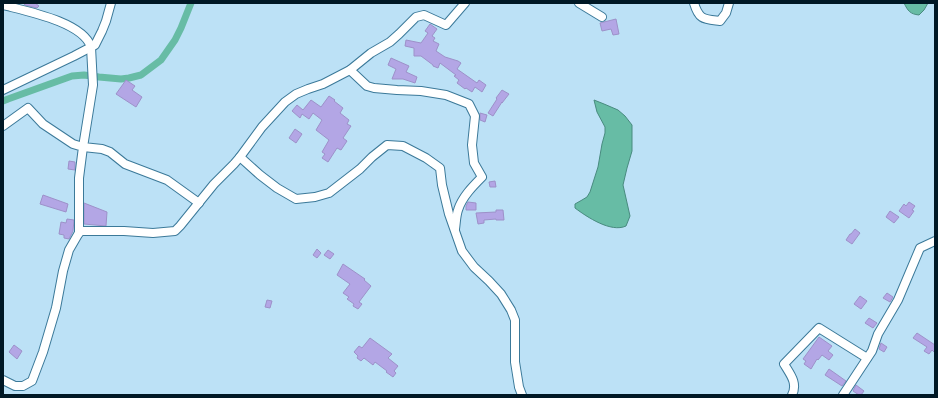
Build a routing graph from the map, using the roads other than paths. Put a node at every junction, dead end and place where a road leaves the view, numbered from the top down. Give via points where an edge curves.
1 (111, 3) edge
2 (465, 3) edge
3 (579, 3) edge
4 (694, 3) edge
5 (729, 3) edge
6 (3, 6) edge
7 (602, 17) dead end
8 (91, 47) junction
9 (350, 70) junction
10 (3, 90) edge
11 (3, 126) edge
12 (83, 147) junction
13 (240, 157) junction
14 (199, 203) junction
15 (454, 230) junction
16 (79, 233) junction
17 (935, 241) edge
18 (867, 358) junction
19 (3, 380) edge
20 (522, 395) edge
21 (792, 395) edge
22 (843, 395) edge

1 - 8 street via 102,32 95,45
2 - 9 street via 446,24 424,15 416,17 390,42
3 - 7 street
4 - 5 street via 697,13 705,19 720,21
6 - 8 street via 57,20 80,32 90,42
8 - 10 street
8 - 12 street via 93,85
9 - 13 street via 323,84 308,88 285,102
9 - 15 street via 367,86 446,94 469,104 475,116 472,146 474,163 482,176 462,200
11 - 12 street via 28,108 43,124 73,144
12 - 14 street via 102,148 125,164 166,180
12 - 16 street via 79,178
13 - 14 street
13 - 15 street via 277,188 296,199 329,193 387,145 403,146 440,168
14 - 16 street via 175,231
15 - 20 street via 462,251 501,294 511,310 515,320 515,362
16 - 19 street via 69,250 56,308 32,381 23,386 15,386
17 - 18 street via 920,248 898,300
18 - 21 street via 819,328 784,364 794,379
18 - 22 street

